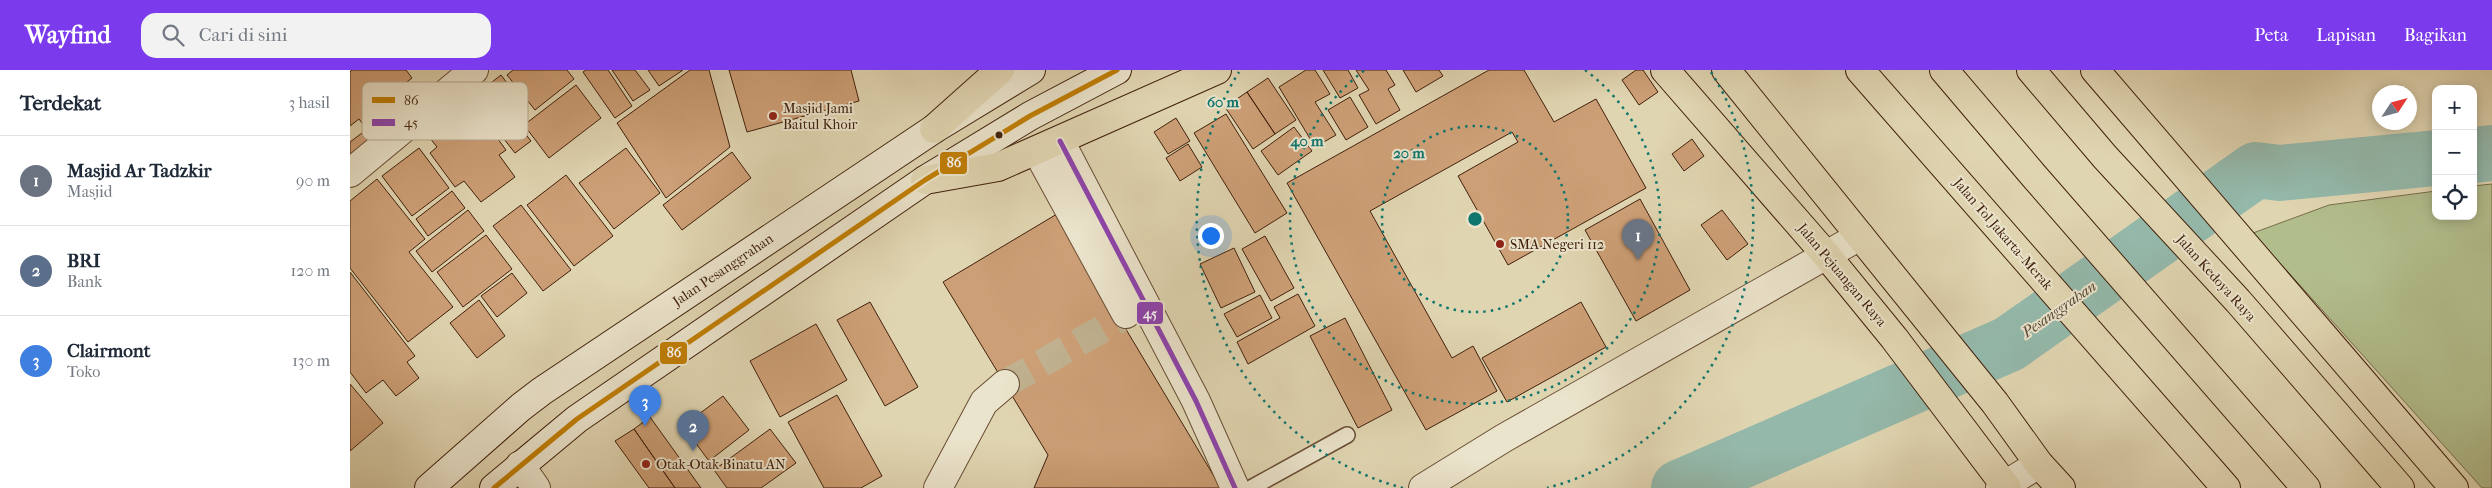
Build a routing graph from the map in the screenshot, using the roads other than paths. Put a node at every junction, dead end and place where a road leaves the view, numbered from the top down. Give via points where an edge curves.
1 (474, 70) edge
2 (1031, 70) edge
3 (1117, 70) edge
4 (1218, 70) edge
5 (1665, 70) edge
6 (1726, 70) edge
7 (1860, 70) edge
8 (1944, 70) edge
9 (2031, 70) edge
10 (2094, 70) edge
11 (1003, 77) edge
12 (460, 82) edge
13 (390, 140) edge
14 (1049, 146) junction
15 (350, 173) edge
16 (925, 180) junction
17 (1860, 236) junction
18 (1827, 256) junction
19 (1005, 384) tunnel mouth
20 (1348, 435) dead end
21 (2039, 464) junction
22 (520, 465) junction
23 (2004, 487) edge
24 (429, 488) edge
25 (494, 488) edge
26 (536, 488) edge
27 (938, 488) edge
28 (1235, 488) edge
29 (1251, 488) edge
30 (1423, 488) edge
31 (2061, 488) edge
32 (2226, 488) edge
33 (2306, 488) edge
34 (2400, 488) edge
35 (2454, 488) edge

1 - 12 main road
2 - 11 main road
3 - 16 main road via 1030,116
4 - 14 main road
5 - 18 main road, Jalan Pejuangan Raya
6 - 17 main road
7 - 32 main road, Jalan Tol Jakarta–Merak
8 - 33 main road
9 - 34 main road, Jalan Kedoya Raya
10 - 35 main road
11 - 24 main road, Jalan Pesanggrahan via 934,129 542,391
13 - 15 main road
14 - 16 main road via 998,167
14 - 28 main road via 1130,312 1196,401
16 - 22 main road via 577,419
17 - 18 main road
17 - 21 main road via 1995,403
18 - 23 main road, Jalan Pejuangan Raya via 1956,418
18 - 30 main road via 1504,438
19 - 27 main road via 984,402
20 - 29 lane
21 - 23 main road
21 - 31 main road
22 - 25 main road
22 - 26 main road

